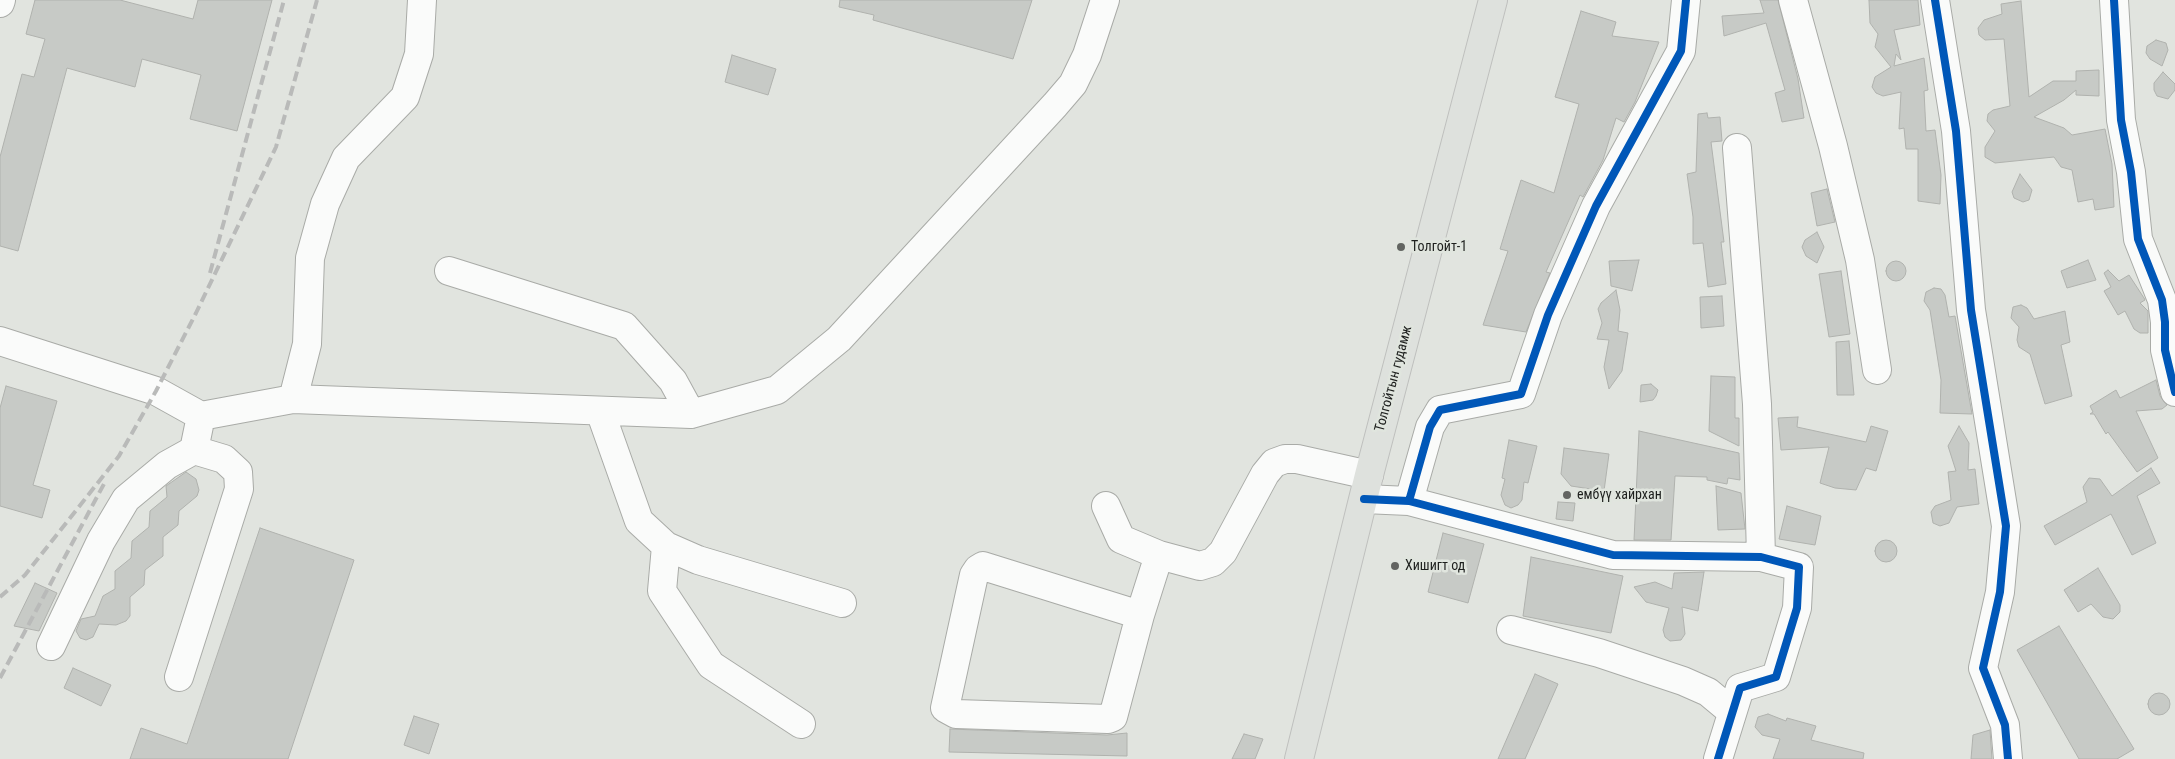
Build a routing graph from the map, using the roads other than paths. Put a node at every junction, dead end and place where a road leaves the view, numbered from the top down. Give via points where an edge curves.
1 (422, 0) edge
2 (1105, 0) edge
3 (1493, 0) edge
4 (1686, 0) edge
5 (1793, 0) edge
6 (1934, 0) edge
7 (2114, 0) edge
8 (1738, 148) dead end
9 (450, 271) dead end
10 (0, 341) edge
11 (1878, 370) dead end
12 (2175, 392) edge
13 (293, 399) junction
14 (600, 411) junction
15 (691, 414) junction
16 (202, 416) junction
17 (194, 450) junction
18 (1367, 487) junction
19 (1409, 501) junction
20 (1106, 506) dead end
21 (666, 546) junction
22 (1160, 555) junction
23 (1761, 557) junction
24 (842, 602) dead end
25 (1140, 615) junction
26 (1511, 630) dead end
27 (51, 646) dead end
28 (179, 677) dead end
29 (1732, 712) junction
30 (801, 724) dead end
31 (1299, 759) edge
32 (1718, 759) edge
33 (2008, 759) edge

1 - 13 street via 420,54 405,97 346,158 325,204 310,258 307,344
2 - 15 street via 1087,55 1072,84 839,338 777,390
3 - 18 main road, Толгойтын гудамж
4 - 19 street via 1681,51 1596,206 1548,315 1521,394 1440,410 1430,427
5 - 11 street via 1860,260
6 - 33 street via 1956,131 1971,310 2006,526 2000,592 1983,668 2005,725
7 - 12 street via 2121,120 2131,172 2138,240 2162,300 2165,350
8 - 23 street via 1757,404
9 - 15 street via 624,326 673,381
10 - 16 street via 156,391
13 - 14 street
13 - 16 street
14 - 15 street
14 - 21 street via 639,521
16 - 17 street
17 - 27 street via 167,465 126,499 101,541
17 - 28 street via 224,459 238,472 239,488
18 - 19 street
18 - 22 street via 1297,459 1285,458 1274,463 1265,474 1223,552 1213,562 1200,566
18 - 31 main road, Толгойтын гудамж
19 - 23 street via 1613,555
20 - 22 street via 1121,539
21 - 24 street via 698,560
21 - 30 street via 662,591 711,665
22 - 25 street
23 - 29 street via 1799,567 1797,608 1776,677 1740,688
25 - 25 street via 1113,717 956,714 945,708 978,568 983,566
26 - 29 street via 1599,653 1683,681 1708,692
29 - 32 street

